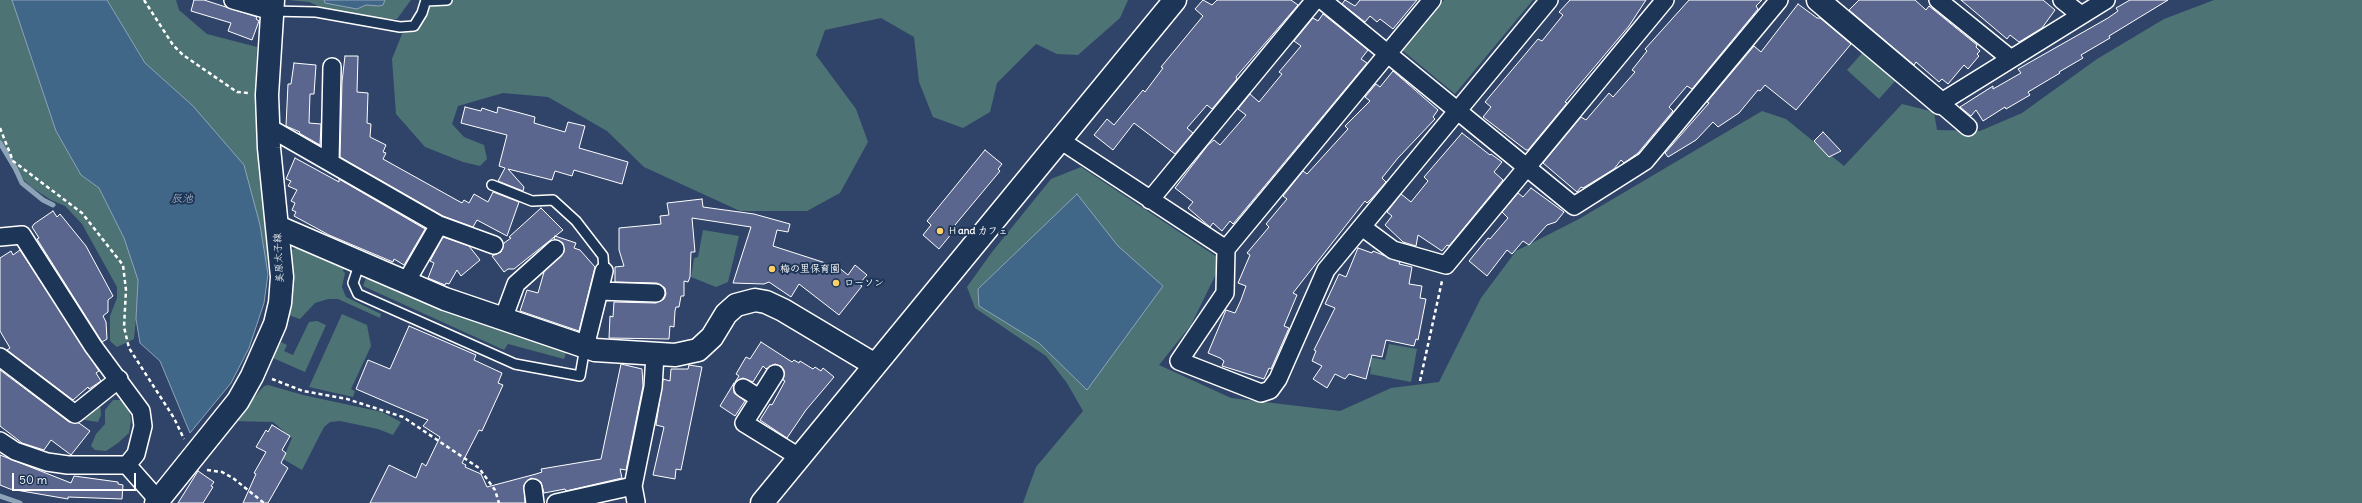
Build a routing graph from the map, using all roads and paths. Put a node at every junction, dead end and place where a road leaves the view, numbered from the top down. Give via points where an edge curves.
1 (144, 0) edge
2 (233, 0) edge
3 (426, 0) edge
4 (447, 0) edge
5 (1175, 0) edge
6 (1315, 0) edge
7 (1322, 0) edge
8 (1432, 0) edge
9 (1549, 0) edge
10 (1665, 0) edge
11 (1779, 0) edge
12 (1938, 0) edge
13 (2062, 0) edge
14 (2106, 0) edge
15 (1829, 3) edge
16 (273, 6) edge
17 (2081, 15) junction
18 (1388, 54) junction
19 (2011, 59) junction
20 (332, 67) dead end
21 (267, 95) junction
22 (1940, 103) junction
23 (1458, 111) junction
24 (268, 127) junction
25 (1968, 127) dead end
26 (0, 128) edge
27 (1060, 140) junction
28 (330, 162) junction
29 (1526, 167) junction
30 (492, 185) dead end
31 (1150, 200) junction
32 (439, 225) junction
33 (278, 227) junction
34 (1362, 227) junction
35 (0, 237) edge
36 (494, 245) dead end
37 (555, 249) dead end
38 (1226, 249) junction
39 (360, 262) junction
40 (1446, 265) junction
41 (604, 271) joint
42 (406, 282) junction
43 (599, 291) junction
44 (656, 293) dead end
45 (503, 319) junction
46 (585, 347) junction
47 (655, 355) junction
48 (0, 358) edge
49 (875, 365) junction
50 (774, 374) dead end
51 (270, 378) dead end
52 (119, 379) junction
53 (1420, 380) dead end
54 (743, 388) dead end
55 (759, 398) junction
56 (0, 441) edge
57 (799, 457) junction
58 (190, 460) junction
59 (127, 465) junction
60 (634, 494) edge
61 (154, 497) edge
62 (264, 503) edge
63 (499, 503) edge
64 (556, 503) edge
65 (762, 503) edge

1 - 21 path via 173,45 183,55 237,92
2 - 16 street
3 - 4 lane
3 - 16 lane via 414,26 400,27
5 - 27 street
6 - 31 street
7 - 18 street
8 - 18 street
9 - 23 street
10 - 29 street
11 - 29 street via 1638,165 1574,206
12 - 19 street
13 - 17 street
14 - 17 street
15 - 22 street
16 - 21 street, 美原太子線
17 - 19 street
18 - 23 street
18 - 38 street
19 - 22 street
20 - 28 street
21 - 24 street, 美原太子線
22 - 25 street
23 - 29 street
23 - 34 street
24 - 28 street
24 - 33 street, 美原太子線
26 - 58 path via 13,161 82,213 123,265 126,290 124,327 129,348 174,418
27 - 31 street
27 - 49 street
28 - 32 street
29 - 40 street
30 - 41 lane via 532,200 553,200 576,221 603,256
31 - 38 street
32 - 36 street
32 - 42 street
33 - 39 street
33 - 58 street, 美原太子線 via 282,277 275,324 238,401
34 - 38 street via 1326,270 1278,379 1270,390 1261,393 1179,361 1225,293
34 - 40 street via 1393,250
35 - 52 street via 22,235 93,346
37 - 45 street via 516,284
39 - 42 street
39 - 46 lane via 353,283 358,294 515,364 580,376
40 - 53 path
41 - 43 street
42 - 45 street
43 - 44 street
43 - 46 street
45 - 46 street
46 - 47 street
47 - 49 street via 675,355 698,350 712,337 726,314 736,305 755,300 783,310
47 - 60 street via 653,387
48 - 52 street via 75,414
49 - 57 street
50 - 55 street
51 - 63 path via 303,391 347,399 403,417 479,468 495,490
52 - 59 street via 142,411 140,441 136,454
54 - 55 street
55 - 57 street via 744,423
56 - 59 street via 15,451 47,462 68,465
57 - 65 street
58 - 61 street, 美原太子線
58 - 62 path via 198,468 222,472
59 - 61 street
60 - 64 street

